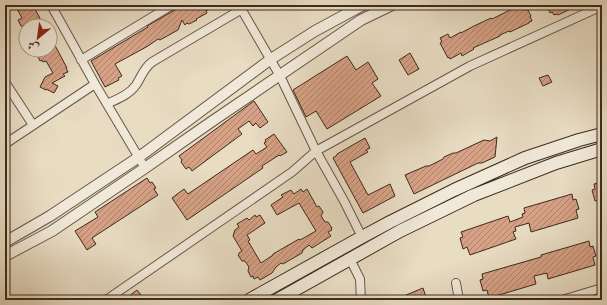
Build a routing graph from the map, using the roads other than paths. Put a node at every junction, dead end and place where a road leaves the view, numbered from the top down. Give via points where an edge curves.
1 (51, 5) edge
2 (172, 5) edge
3 (363, 5) edge
4 (392, 5) edge
5 (602, 6) edge
6 (241, 7) edge
7 (271, 59) junction
8 (81, 60) junction
9 (280, 76) junction
10 (5, 82) edge
11 (95, 84) junction
12 (107, 104) junction
13 (33, 125) junction
14 (602, 134) edge
15 (5, 144) edge
16 (602, 148) edge
17 (316, 151) junction
18 (139, 157) junction
19 (145, 168) junction
20 (454, 190) junction
21 (460, 202) junction
22 (362, 237) junction
23 (5, 242) edge
24 (5, 256) edge
25 (350, 259) junction
26 (456, 283) dead end
27 (602, 288) edge
28 (106, 300) edge
29 (249, 300) edge
30 (277, 300) edge
31 (361, 300) edge
32 (459, 300) edge
33 (562, 300) edge

1 - 8 street
2 - 8 street
3 - 7 street
4 - 9 street via 361,20
5 - 17 street via 470,66
6 - 7 street
6 - 12 street via 152,62 129,92
7 - 9 street
7 - 18 street
8 - 11 street
9 - 17 street
9 - 19 street
10 - 13 street
11 - 12 street
11 - 13 street
12 - 18 street
13 - 15 street
14 - 20 main road via 525,158
16 - 21 main road via 556,163
17 - 22 street
17 - 28 street via 292,172
18 - 19 street
18 - 23 street via 50,216
19 - 24 street via 52,231
20 - 21 main road
20 - 22 main road
21 - 25 main road
22 - 29 main road
25 - 30 main road
25 - 31 street via 360,279
26 - 32 street
27 - 33 street

